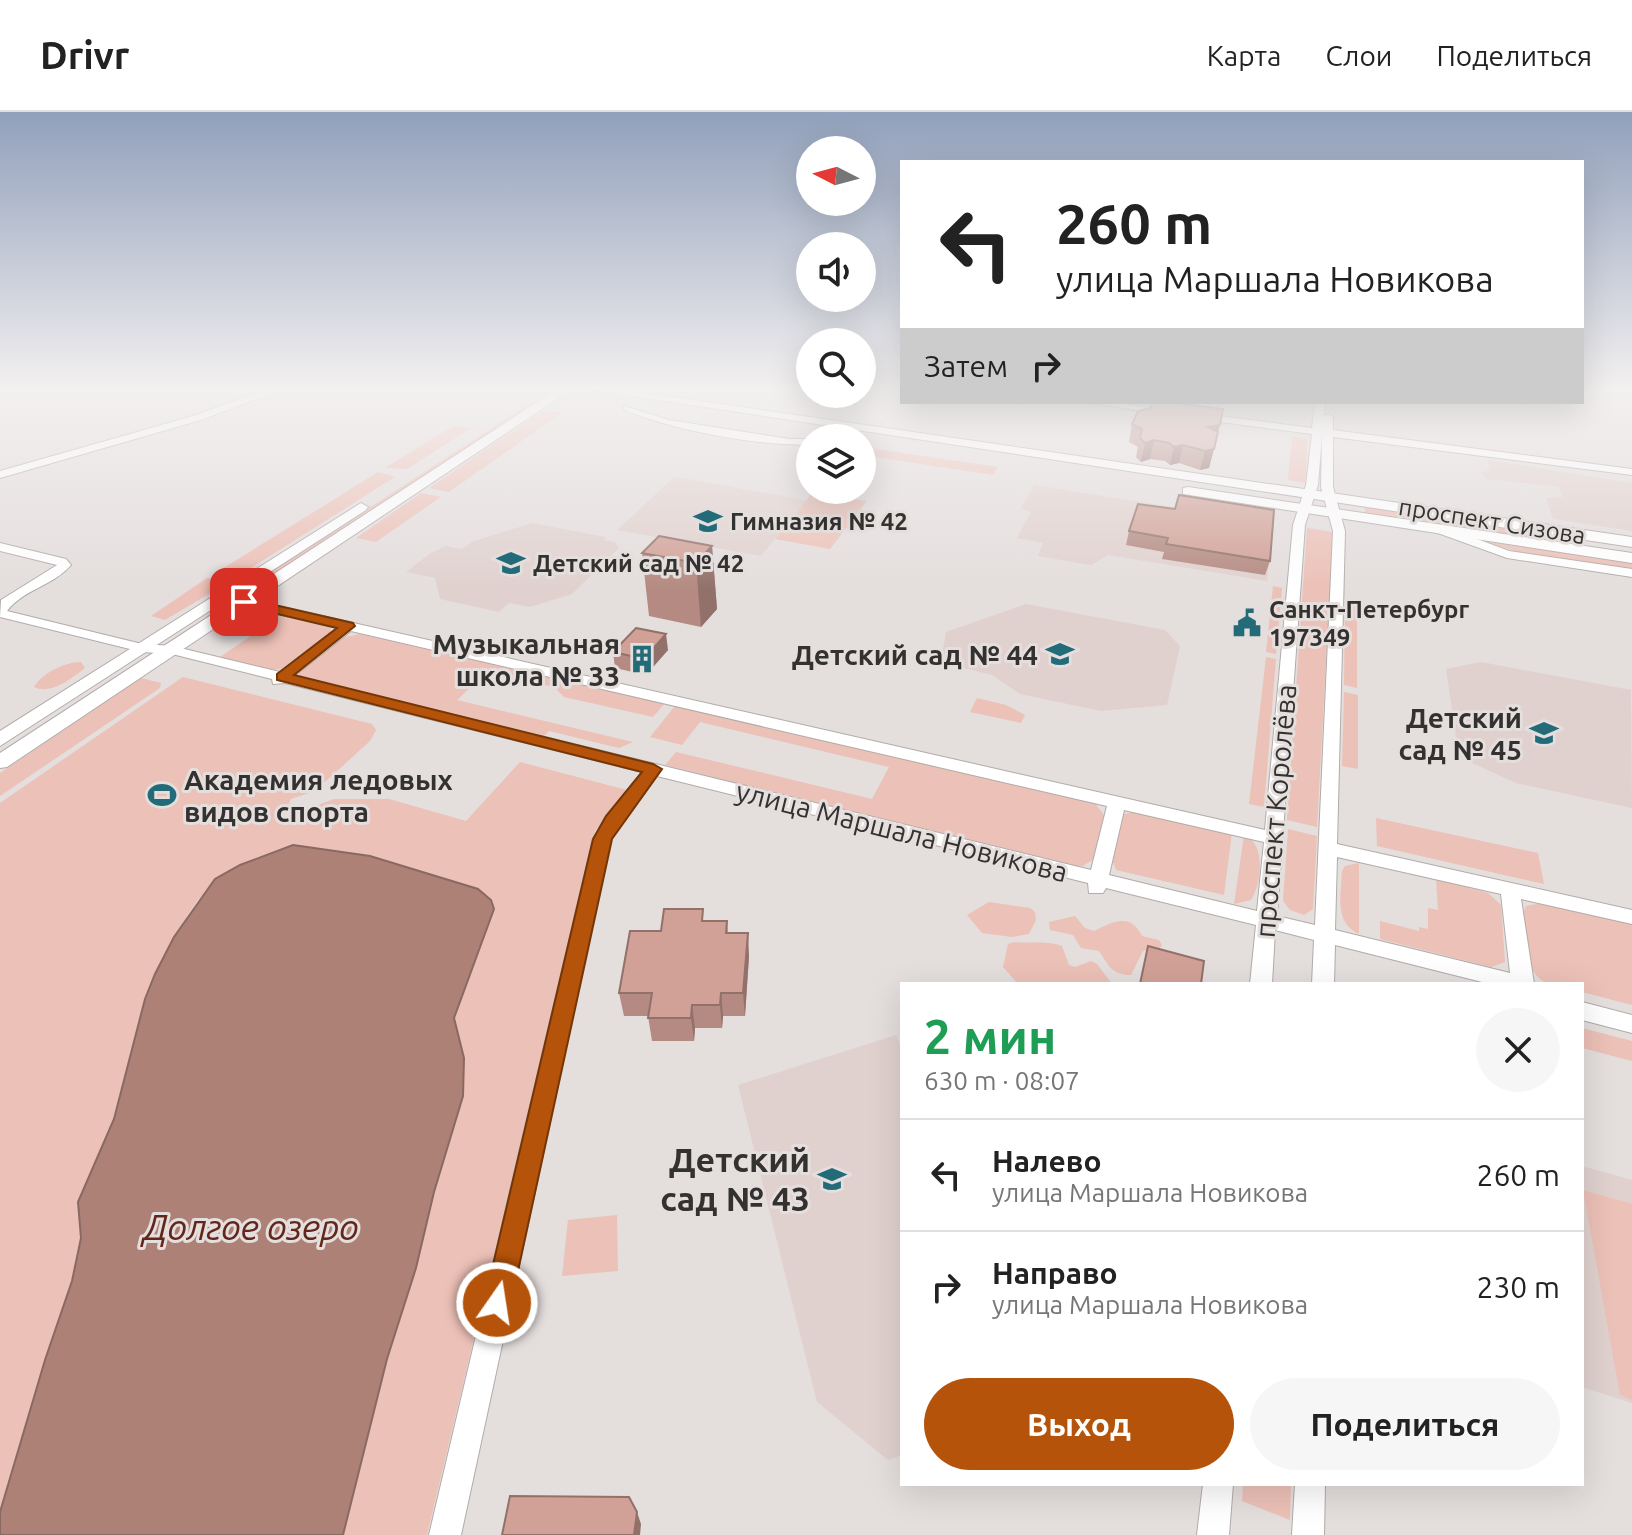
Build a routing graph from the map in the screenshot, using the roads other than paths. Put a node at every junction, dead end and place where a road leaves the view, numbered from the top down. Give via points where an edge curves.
1 (68, 455) edge
2 (449, 455) edge
3 (459, 455) edge
4 (983, 455) edge
5 (1009, 455) edge
6 (1318, 455) edge
7 (1325, 455) edge
8 (1504, 455) edge
9 (1060, 464) junction
10 (1632, 472) edge
11 (0, 475) edge
12 (1307, 501) junction
13 (1333, 505) junction
14 (1439, 529) junction
15 (1544, 529) junction
16 (1632, 542) edge
17 (1549, 546) junction
18 (0, 547) edge
19 (1632, 558) edge
20 (1632, 573) edge
21 (221, 597) junction
22 (244, 602) junction
23 (0, 612) edge
24 (348, 626) junction
25 (142, 648) junction
26 (172, 650) junction
27 (278, 681) junction
28 (0, 740) edge
29 (0, 762) edge
30 (650, 773) junction
31 (1117, 802) junction
32 (1274, 838) junction
33 (1327, 848) junction
34 (1097, 884) junction
35 (1510, 890) junction
36 (1632, 917) edge
37 (1265, 926) junction
38 (1324, 941) junction
39 (1261, 982) edge
40 (1323, 982) edge
41 (1467, 982) edge
42 (1513, 982) edge
43 (1522, 982) edge
44 (1584, 999) edge
45 (1632, 1011) edge
46 (1584, 1012) edge
47 (1632, 1024) edge
48 (1218, 1486) edge
49 (1310, 1486) edge
50 (445, 1535) edge
51 (1213, 1535) edge
52 (1308, 1535) edge

1 - 11 street
2 - 21 main road
3 - 22 main road
4 - 9 main road, проспект Сизова
5 - 9 main road, проспект Сизова
6 - 12 street, проспект Королёва
7 - 13 street, проспект Королёва
8 - 10 street
9 - 12 main road, проспект Сизова
12 - 13 main road, проспект Сизова
12 - 32 street, проспект Королёва via 1299,525
13 - 14 main road, проспект Сизова
13 - 15 main road, проспект Сизова
13 - 33 street, проспект Королёва via 1339,531
14 - 17 main road, проспект Сизова
14 - 20 street via 1507,554
15 - 16 main road, проспект Сизова
15 - 17 main road
17 - 19 main road, проспект Сизова
18 - 23 street, улица Маршала Новикова via 64,565
21 - 22 street
21 - 25 main road
22 - 24 street
22 - 26 main road
23 - 25 street, улица Маршала Новикова
24 - 27 street
24 - 31 street
25 - 26 street, улица Маршала Новикова
25 - 28 main road
26 - 27 street, улица Маршала Новикова
26 - 29 main road
27 - 30 street, улица Маршала Новикова
30 - 34 street, улица Маршала Новикова
30 - 50 street via 602,839
31 - 32 street
31 - 34 street
32 - 37 street, проспект Королёва
33 - 35 street
33 - 38 street, проспект Королёва
34 - 37 street, улица Маршала Новикова
35 - 36 street
35 - 43 street, улица Маршала Новикова
37 - 38 street, улица Маршала Новикова
37 - 39 street, проспект Королёва
38 - 40 street, проспект Королёва
38 - 41 street, улица Маршала Новикова
38 - 42 street, улица Маршала Новикова
44 - 45 street
46 - 47 street
48 - 51 street
49 - 52 street

